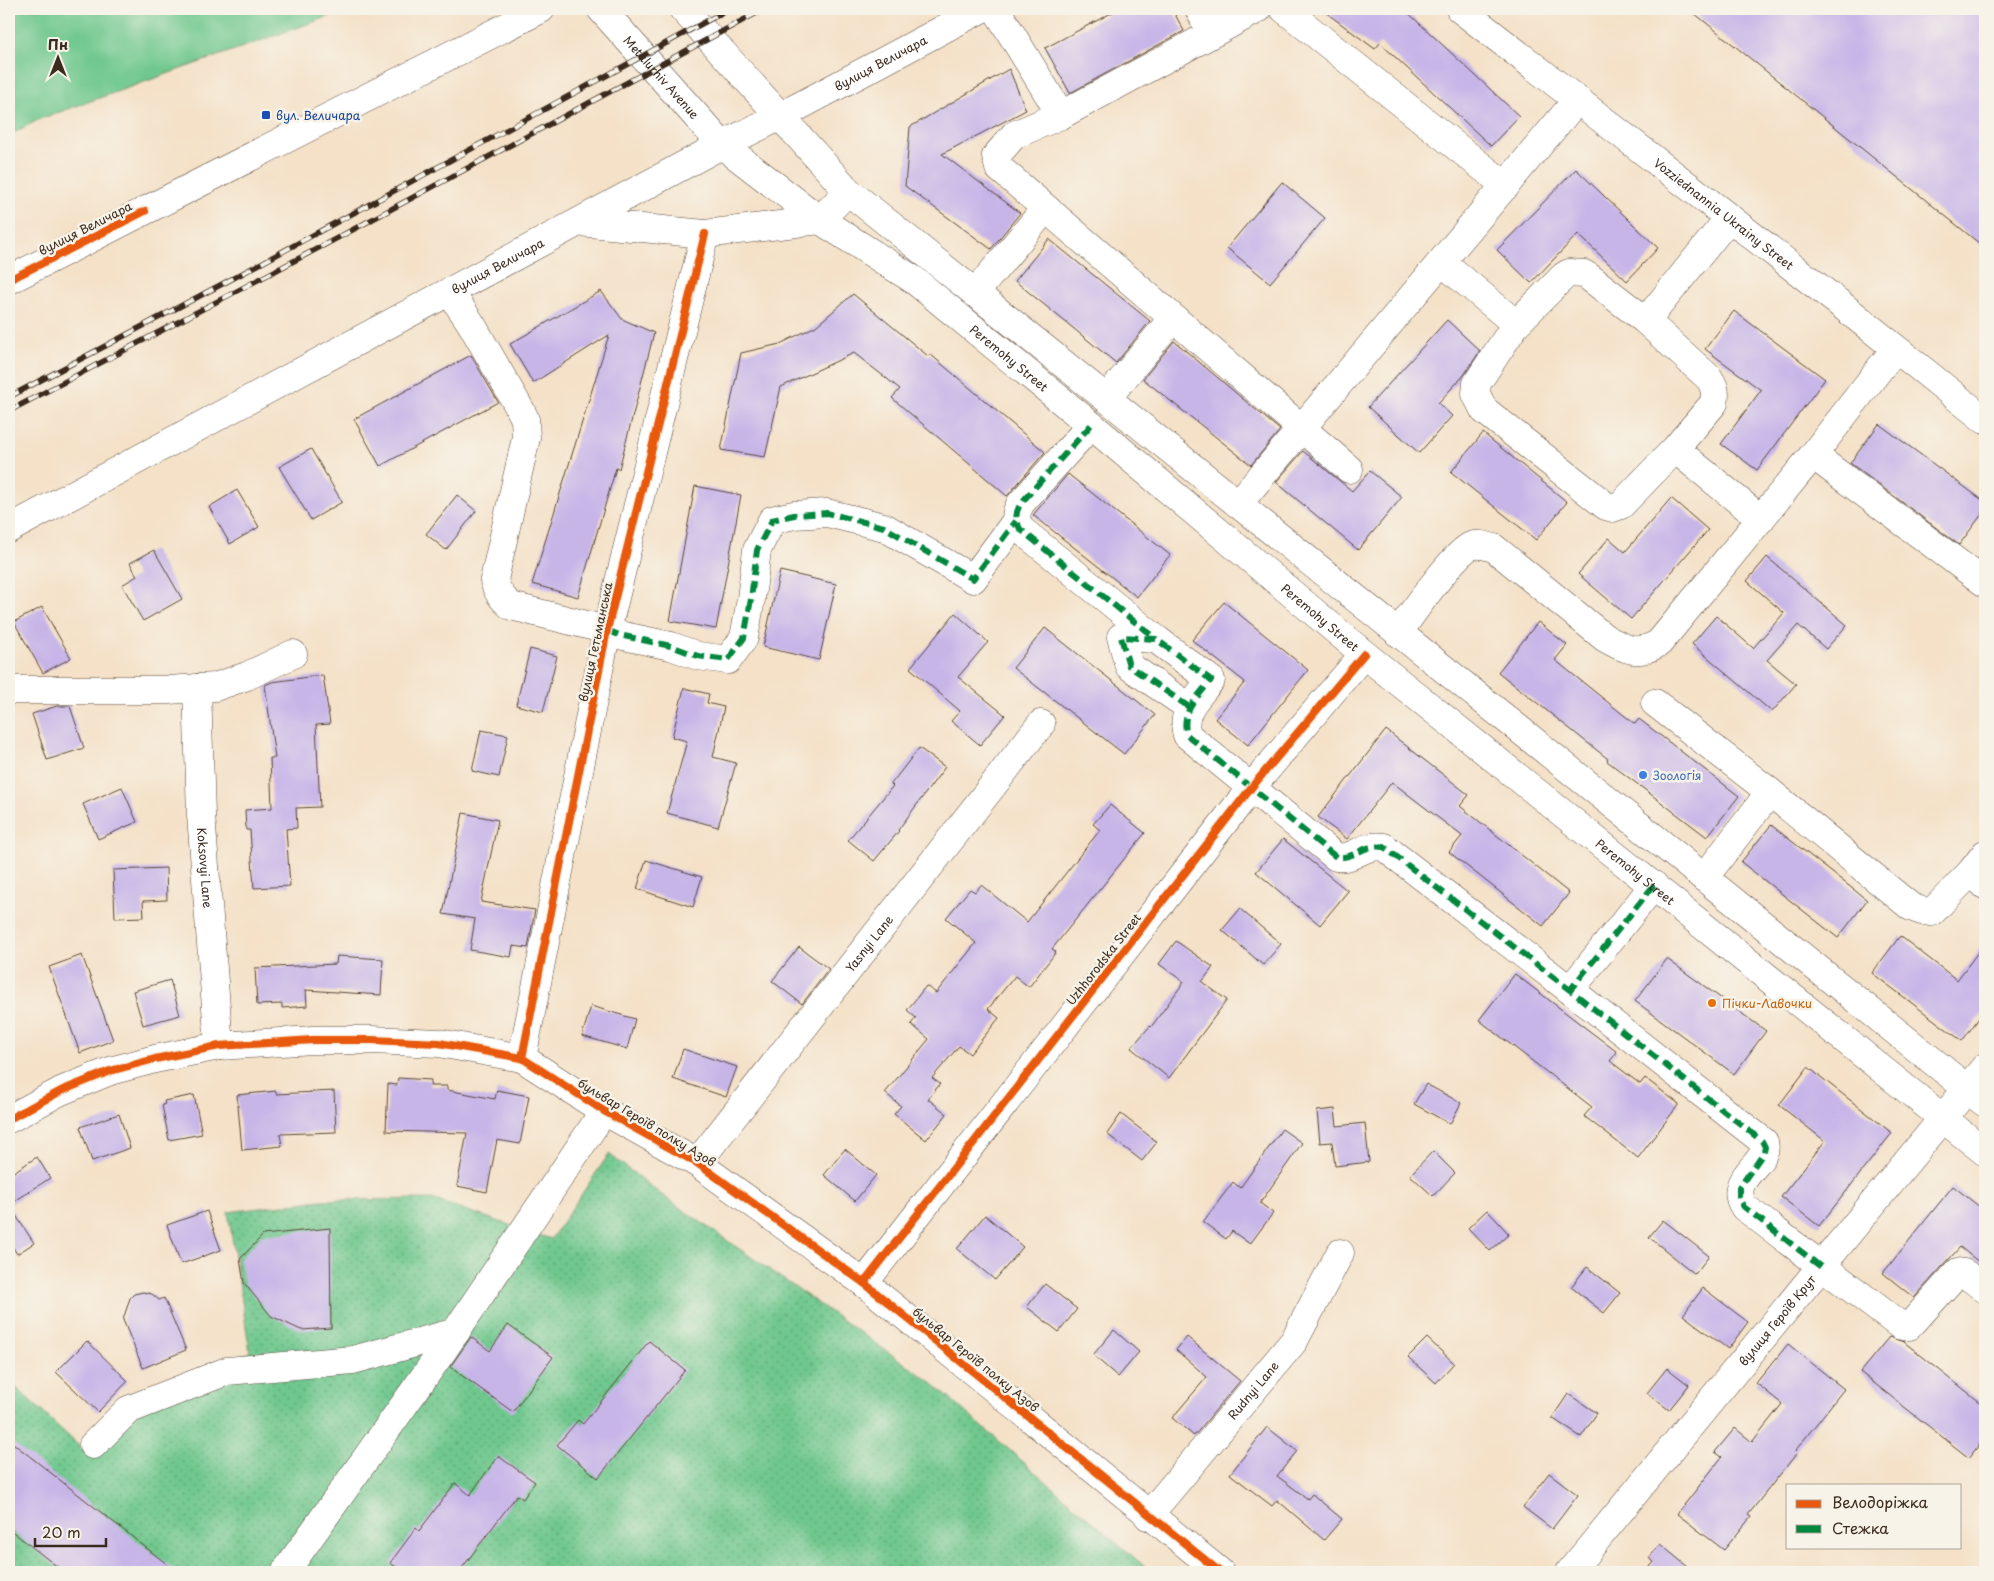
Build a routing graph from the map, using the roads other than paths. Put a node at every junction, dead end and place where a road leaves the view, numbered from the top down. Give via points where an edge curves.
1 (542, 9) edge
2 (602, 9) edge
3 (683, 9) edge
4 (981, 9) edge
5 (996, 9) edge
6 (1199, 9) edge
7 (1258, 9) edge
8 (1284, 9) edge
9 (1460, 9) edge
10 (1212, 33) junction
11 (1577, 100) junction
12 (1061, 115) junction
13 (779, 117) junction
14 (722, 145) junction
15 (1506, 186) junction
16 (848, 191) junction
17 (1045, 209) junction
18 (1729, 218) junction
19 (820, 220) junction
20 (579, 222) junction
21 (705, 234) junction
22 (1442, 262) junction
23 (9, 280) edge
24 (450, 292) junction
25 (975, 293) junction
26 (1173, 318) junction
27 (1646, 321) junction
28 (1516, 324) junction
29 (1895, 349) junction
30 (1107, 398) junction
31 (1985, 420) edge
32 (1091, 425) junction
33 (1302, 428) junction
34 (1675, 449) junction
35 (1813, 455) junction
36 (1349, 469) dead end
37 (1238, 504) junction
38 (1761, 519) junction
39 (1016, 521) junction
40 (9, 528) edge
41 (1985, 583) edge
42 (607, 630) junction
43 (1398, 633) junction
44 (1156, 639) junction
45 (293, 654) dead end
46 (1364, 654) junction
47 (197, 688) junction
48 (9, 690) edge
49 (1655, 703) dead end
50 (1189, 707) junction
51 (1041, 724) dead end
52 (1251, 788) junction
53 (1770, 792) junction
54 (1980, 870) edge
55 (1704, 878) junction
56 (1654, 885) junction
57 (1570, 990) junction
58 (220, 1046) junction
59 (522, 1058) junction
60 (1985, 1067) edge
61 (1977, 1096) edge
62 (604, 1111) junction
63 (1944, 1118) junction
64 (9, 1120) edge
65 (1985, 1152) edge
66 (697, 1163) junction
67 (1340, 1253) dead end
68 (1821, 1267) junction
69 (864, 1282) junction
70 (1985, 1290) edge
71 (456, 1332) junction
72 (93, 1445) dead end
73 (1148, 1516) junction
74 (286, 1572) edge
75 (1220, 1572) edge
76 (1570, 1572) edge

1 - 23 street, вулиця Величара
2 - 14 street, Metalurhiv Avenue
3 - 13 street
4 - 13 street, вулиця Величара
5 - 12 street
6 - 10 street
7 - 10 street
8 - 15 street
9 - 11 street, Vozziednannia Ukrainy Street
10 - 12 street
11 - 15 street
11 - 18 street, Vozziednannia Ukrainy Street
12 - 17 street via 1014,135 996,156 999,168
13 - 14 street, вулиця Величара
13 - 16 street
14 - 19 street, Peremohy Street
14 - 20 street, вулиця Величара
15 - 22 street
16 - 19 street
16 - 25 street
17 - 25 street
17 - 26 street
18 - 27 street
18 - 29 street, Vozziednannia Ukrainy Street
19 - 21 street
19 - 32 street, Peremohy Street via 914,280
20 - 21 street
20 - 24 street, вулиця Величара
21 - 42 street, вулиця Гетьманська
22 - 28 street
22 - 33 street
24 - 40 street, вулиця Величара
24 - 42 street via 520,409 526,427 494,580 496,589 511,606
25 - 30 street
26 - 30 street
26 - 33 street
27 - 28 street via 1589,277 1570,273
27 - 34 street via 1714,385 1714,403
28 - 34 street via 1477,383 1479,403 1599,502 1613,508 1621,505
29 - 31 street, Vozziednannia Ukrainy Street
29 - 35 street
30 - 37 street
32 - 39 street via 1021,503
32 - 46 street, Peremohy Street
33 - 36 street
33 - 37 street
34 - 38 street
35 - 38 street
35 - 41 street
37 - 43 street
38 - 43 street via 1659,643 1648,649 1623,648 1605,638 1494,548 1482,545 1472,546 1457,557
39 - 42 street via 973,579 884,527 827,513 772,520 757,550 744,638 728,660 698,656
39 - 44 street via 1020,528
42 - 59 street, вулиця Гетьманська
43 - 55 street
44 - 50 street via 1210,680
44 - 50 street via 1121,637 1129,666
45 - 47 street via 247,676 215,687
46 - 52 street, Uzhhorodska Street
46 - 56 street, Peremohy Street
47 - 48 street
47 - 58 street, Koksovyi Lane via 201,815
49 - 53 street
50 - 52 street via 1185,729 1190,740
51 - 66 street, Yasnyi Lane
52 - 57 street via 1336,857 1346,858 1374,845 1384,847
52 - 69 street, Uzhhorodska Street
53 - 54 street via 1911,907 1922,912 1932,912
53 - 55 street
55 - 61 street
56 - 57 street
56 - 63 street, Peremohy Street
57 - 68 street via 1762,1140 1764,1152 1739,1188 1739,1199 1744,1207
58 - 59 street, бульвар Героїв полку Азов via 371,1040 439,1043
58 - 64 street, бульвар Героїв полку Азов via 110,1071 61,1091
59 - 62 street, бульвар Героїв полку Азов
60 - 61 street, вулиця Героїв Крут
61 - 63 street, вулиця Героїв Крут
62 - 66 street, бульвар Героїв полку Азов
62 - 71 street
63 - 65 street, Peremohy Street
63 - 68 street, вулиця Героїв Крут
66 - 69 street, бульвар Героїв полку Азов
67 - 73 street, Rudnyi Lane via 1294,1342
68 - 70 street via 1901,1326 1913,1322 1958,1272
68 - 76 street, вулиця Героїв Крут
69 - 73 street, бульвар Героїв полку Азов
71 - 72 street via 353,1360 227,1371 128,1410
71 - 74 street
73 - 75 street, бульвар Героїв полку Азов

